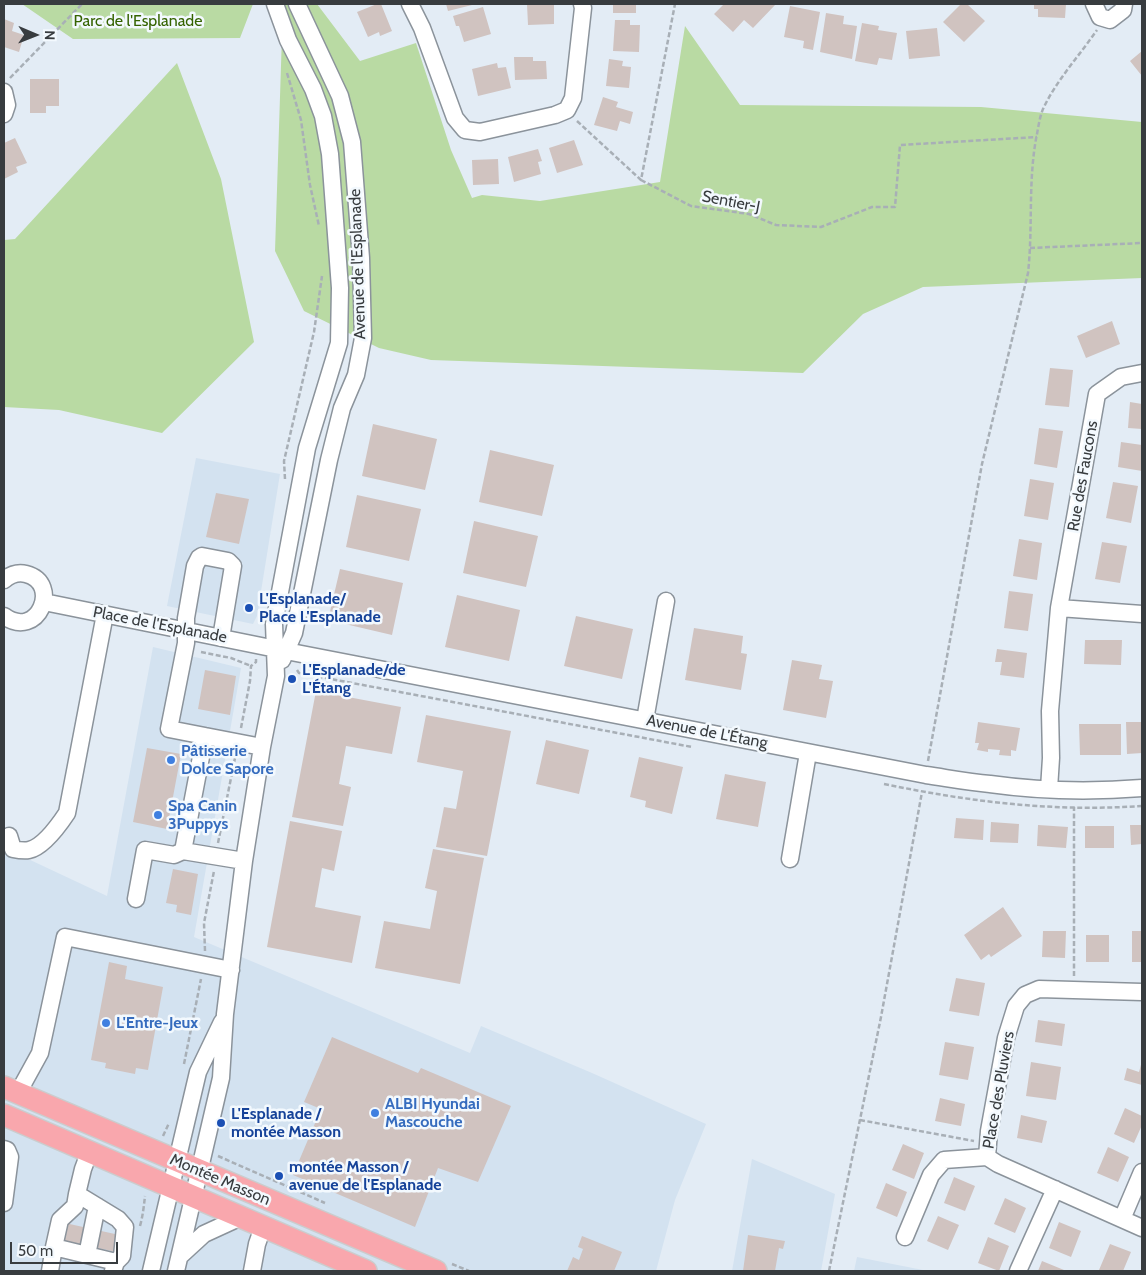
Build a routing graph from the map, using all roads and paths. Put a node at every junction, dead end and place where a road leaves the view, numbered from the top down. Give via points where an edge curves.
1 (82, 4) edge
2 (275, 4) edge
3 (298, 4) edge
4 (410, 4) edge
5 (582, 4) edge
6 (676, 4) edge
7 (1094, 4) edge
8 (1124, 4) edge
9 (1105, 18) junction
10 (285, 67) dead end
11 (4, 83) edge
12 (4, 92) edge
13 (567, 110) junction
14 (4, 114) edge
15 (1037, 137) junction
16 (641, 180) junction
17 (320, 234) dead end
18 (1142, 243) edge
19 (1030, 248) junction
20 (322, 274) dead end
21 (1142, 373) edge
22 (285, 479) dead end
23 (4, 580) edge
24 (666, 601) dead end
25 (44, 602) junction
26 (1060, 608) junction
27 (105, 614) junction
28 (1142, 614) edge
29 (4, 616) edge
30 (186, 630) junction
31 (221, 638) junction
32 (281, 650) junction
33 (201, 652) dead end
34 (256, 662) dead end
35 (251, 666) junction
36 (298, 670) dead end
37 (645, 720) junction
38 (627, 734) dead end
39 (239, 735) dead end
40 (205, 736) junction
41 (262, 747) junction
42 (236, 750) dead end
43 (808, 753) junction
44 (928, 763) dead end
45 (1142, 788) edge
46 (1049, 789) junction
47 (1075, 789) junction
48 (915, 790) dead end
49 (922, 792) junction
50 (1142, 806) edge
51 (1074, 808) junction
52 (8, 836) dead end
53 (217, 848) dead end
54 (183, 850) junction
55 (790, 859) dead end
56 (244, 861) junction
57 (215, 865) dead end
58 (136, 899) dead end
59 (205, 952) dead end
60 (231, 970) junction
61 (202, 975) dead end
62 (1074, 990) junction
63 (1142, 992) edge
64 (225, 1014) junction
65 (184, 1066) dead end
66 (11, 1090) edge
67 (4, 1116) edge
68 (170, 1120) dead end
69 (860, 1120) junction
70 (165, 1133) dead end
71 (4, 1149) edge
72 (987, 1150) junction
73 (90, 1153) junction
74 (216, 1155) dead end
75 (177, 1161) junction
76 (200, 1171) junction
77 (1142, 1172) edge
78 (284, 1185) dead end
79 (171, 1187) junction
80 (1055, 1189) junction
81 (77, 1194) junction
82 (193, 1196) junction
83 (4, 1203) edge
84 (144, 1203) dead end
85 (97, 1206) junction
86 (143, 1216) dead end
87 (241, 1217) junction
88 (1122, 1219) junction
89 (263, 1227) junction
90 (1142, 1228) edge
91 (905, 1237) dead end
92 (54, 1247) junction
93 (87, 1255) junction
94 (178, 1263) edge
95 (114, 1267) edge
96 (443, 1267) edge
97 (50, 1271) edge
98 (151, 1271) edge
99 (252, 1271) edge
100 (366, 1271) edge
101 (468, 1271) edge
102 (829, 1271) edge
103 (1018, 1271) edge

1 - 11 path
2 - 32 street, Avenue de l'Esplanade via 323,116 330,154 341,318 339,343 307,448 274,624
3 - 32 street, Avenue de l'Esplanade via 340,96 352,142 363,338 356,375 340,416 329,460 294,633
4 - 13 street via 455,118 465,130 480,132
5 - 13 street via 573,98
6 - 16 path
7 - 9 street via 1100,17
8 - 9 street via 1116,17
9 - 15 path via 1053,91 1043,110
10 - 17 path via 301,120
12 - 14 street via 7,105
13 - 16 path, Sentier-J
15 - 16 path, Sentier-J via 900,145 895,206 872,207 821,227 776,225 749,214 690,206
15 - 19 path via 1031,186
18 - 19 path
19 - 44 path via 1028,273 982,464
20 - 22 path via 314,332 284,461
21 - 26 street, Rue des Faucons via 1121,377 1097,394
23 - 25 street via 20,573 36,579 44,593
24 - 37 street
25 - 27 street, Place de l'Esplanade
25 - 29 street via 37,615 24,622
26 - 28 street
26 - 46 street, Rue des Faucons via 1050,711
27 - 30 street, Place de l'Esplanade
27 - 52 street via 67,813 35,848 26,851 13,849
30 - 31 street, Place de l'Esplanade
30 - 31 street via 197,561 202,556 214,558 233,566
30 - 40 street via 170,729
31 - 32 street, Place de l'Esplanade
32 - 37 street, Avenue de L'Étang
32 - 41 street, Avenue de l'Esplanade
33 - 35 path, Place de l'Esplanade
34 - 35 path
35 - 39 path
36 - 38 path, Avenue de L'Étang via 299,673
37 - 43 street, Avenue de L'Étang
40 - 41 street
40 - 54 street
41 - 56 street, Avenue de l'Esplanade
42 - 53 path
43 - 46 street, Avenue de L'Étang via 991,785
43 - 55 street
45 - 47 street, Avenue de L'Étang
46 - 47 street, Avenue de L'Étang
47 - 51 path
48 - 49 path
49 - 51 path via 1019,806
49 - 69 path
50 - 51 path
51 - 62 path
54 - 56 street
54 - 58 street via 174,855 145,850
56 - 60 street, Avenue de l'Esplanade
57 - 59 path via 204,922
60 - 64 street, Avenue de l'Esplanade
60 - 66 street via 65,937 40,1054
61 - 65 path
62 - 63 street, Place des Pluviers
62 - 72 street, Place des Pluviers via 1039,989 1025,995 1016,1006 1006,1038
64 - 75 street, Avenue de l'Esplanade via 198,1072
64 - 76 street, Avenue de l'Esplanade via 222,1078
66 - 75 main road, Montée Masson
67 - 73 main road, Montée Masson
68 - 70 path
69 - 72 path
69 - 102 path
71 - 83 street via 10,1157
72 - 80 street, Place des Pluviers via 998,1164
72 - 91 street, Place des Pluviers via 944,1160 931,1175
73 - 79 main road, Montée Masson
73 - 81 street
74 - 78 path
75 - 76 main road, Montée Masson
75 - 79 street, Avenue de l'Esplanade
76 - 82 street, Avenue de l'Esplanade
76 - 96 main road, Montée Masson
77 - 88 street
79 - 82 main road, Montée Masson
79 - 98 street, Avenue de l'Esplanade
80 - 88 street, Place des Pluviers
80 - 103 street
81 - 85 street
81 - 92 street via 75,1206 60,1220
82 - 87 main road, Montée Masson
82 - 94 street, Avenue de l'Esplanade
84 - 86 path
85 - 93 street
85 - 95 street via 125,1227 122,1256
87 - 89 main road, Montée Masson
87 - 94 street via 204,1234
88 - 90 street, Place des Pluviers
89 - 99 street
89 - 100 main road, Montée Masson
92 - 93 street
92 - 97 street
93 - 95 street
96 - 101 path

